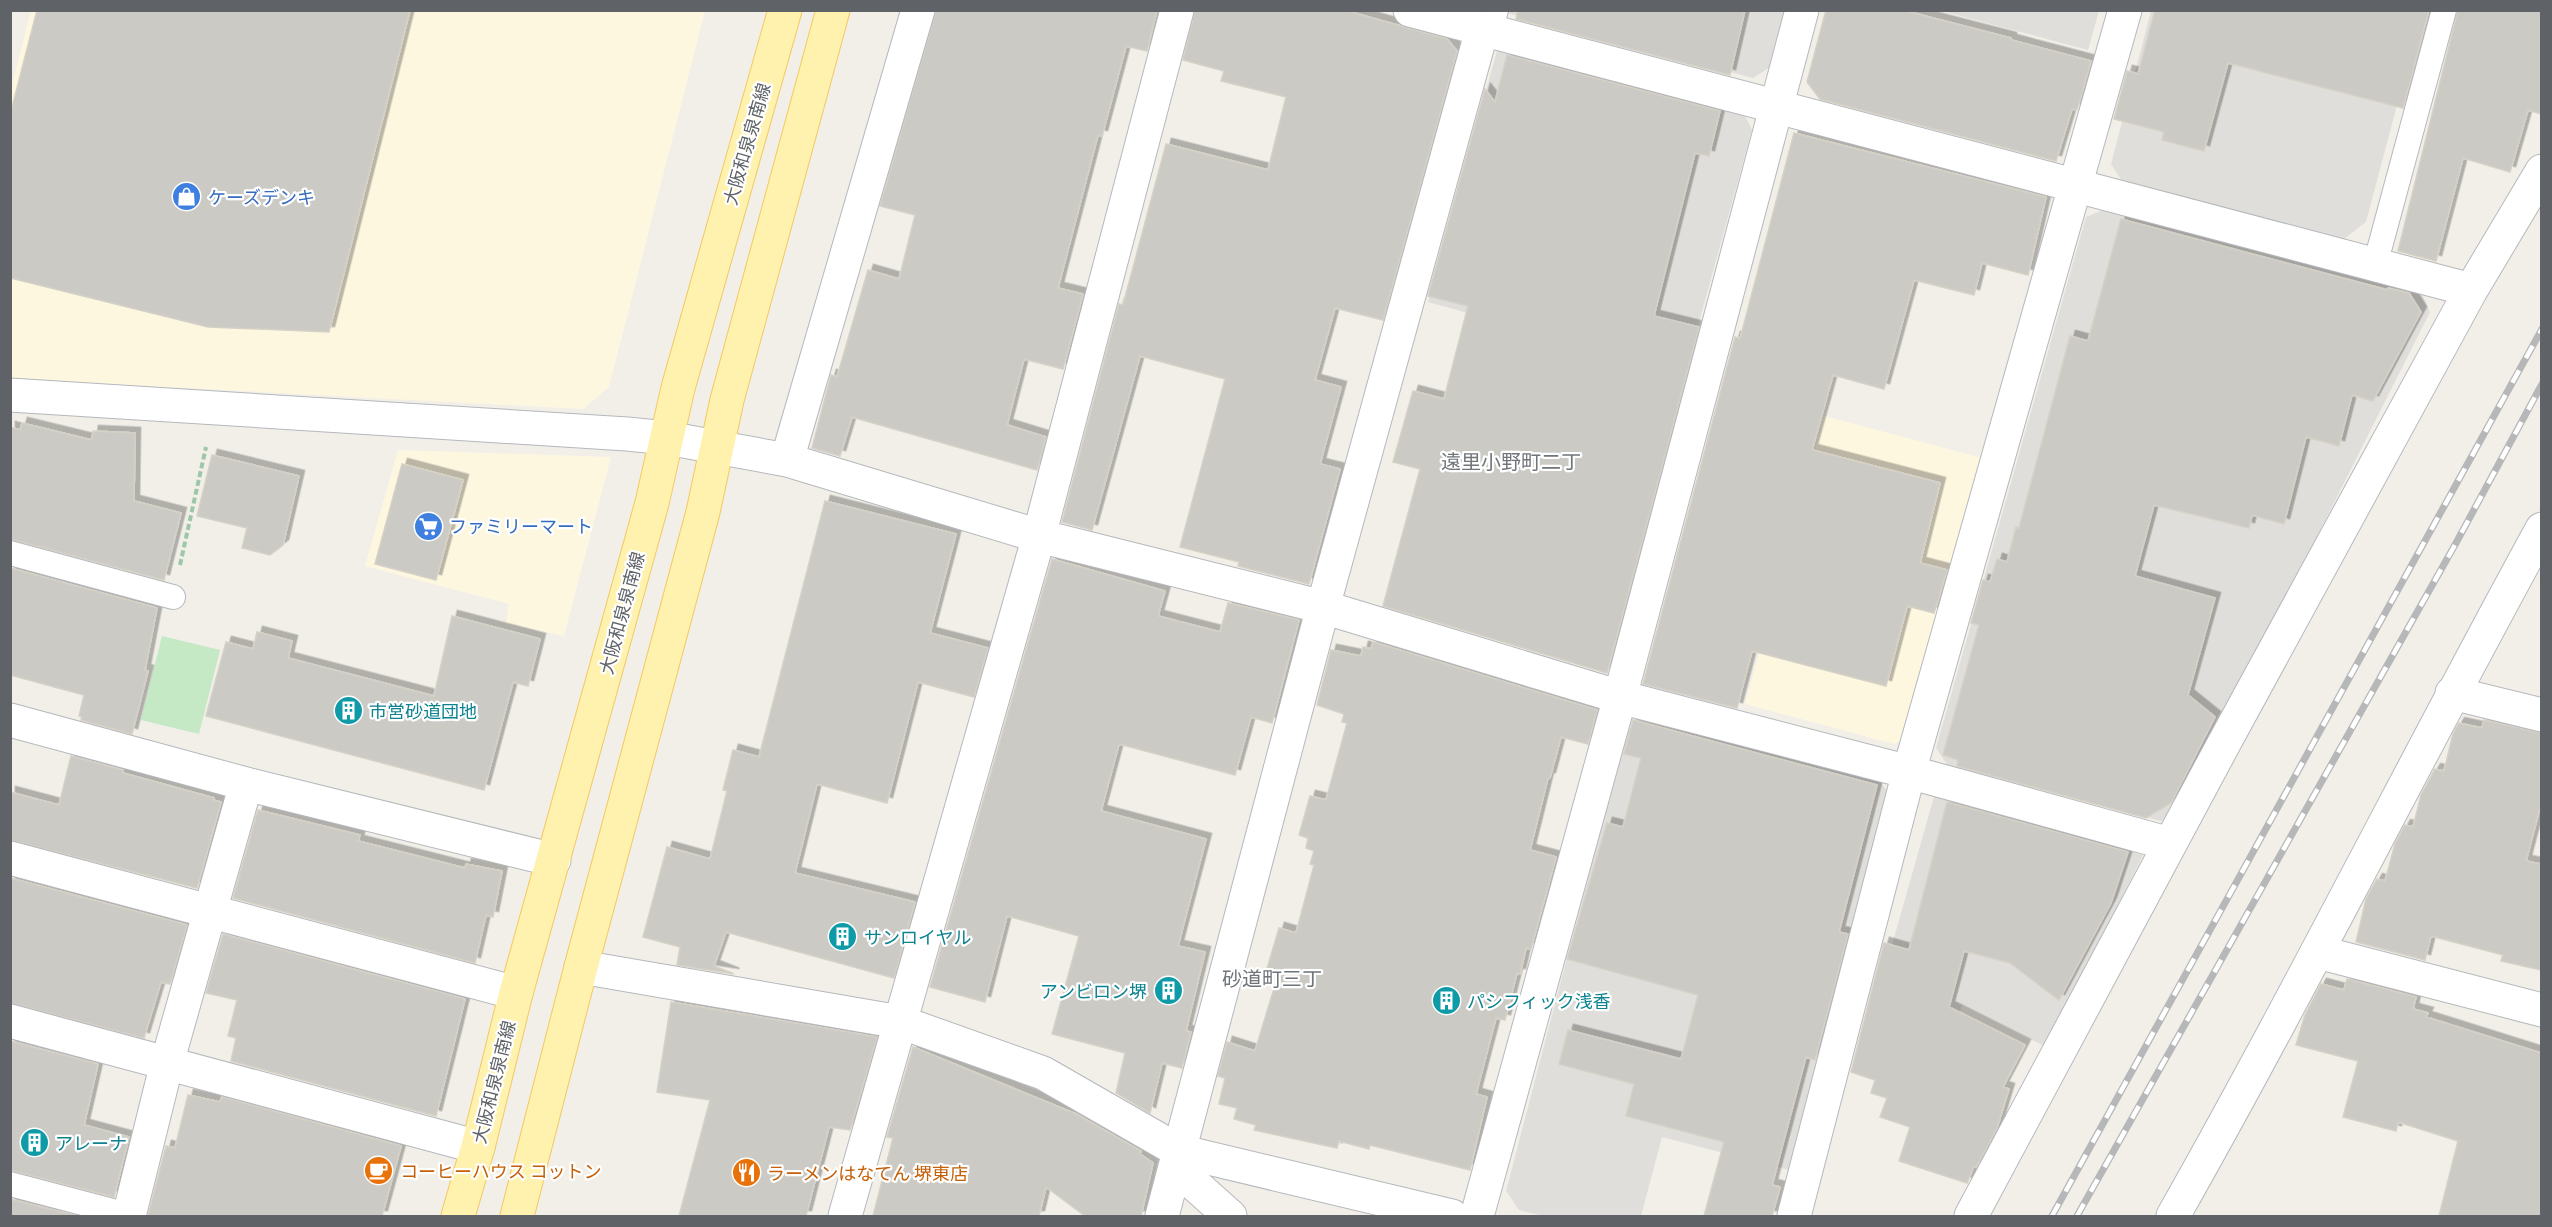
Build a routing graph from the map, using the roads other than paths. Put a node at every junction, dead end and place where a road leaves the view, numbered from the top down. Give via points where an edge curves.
1 (785, 10) edge
2 (833, 10) edge
3 (918, 10) edge
4 (1177, 10) edge
5 (1410, 10) edge
6 (1802, 10) edge
7 (2125, 10) edge
8 (2444, 10) edge
9 (1489, 24) edge
10 (1776, 107) junction
11 (2541, 171) edge
12 (2076, 186) junction
13 (2375, 265) junction
14 (2471, 290) junction
15 (10, 395) edge
16 (667, 438) junction
17 (717, 446) junction
18 (787, 460) junction
19 (2541, 529) edge
20 (1039, 536) junction
21 (10, 553) edge
22 (173, 597) road end
23 (1323, 607) junction
24 (2452, 693) junction
25 (1620, 697) junction
26 (2541, 715) edge
27 (10, 720) edge
28 (1909, 772) junction
29 (246, 784) junction
30 (2170, 844) junction
31 (10, 858) edge
32 (554, 860) junction
33 (211, 911) junction
34 (2318, 952) junction
35 (581, 967) junction
36 (516, 993) junction
37 (2541, 1010) edge
38 (10, 1021) edge
39 (900, 1022) junction
40 (167, 1064) junction
41 (478, 1147) junction
42 (1179, 1151) junction
43 (10, 1184) edge
44 (2180, 1215) edge
45 (130, 1216) edge
46 (458, 1216) edge
47 (517, 1216) edge
48 (845, 1216) edge
49 (1162, 1216) edge
50 (1230, 1216) edge
51 (1452, 1216) edge
52 (1478, 1216) edge
53 (1794, 1216) edge
54 (1971, 1216) edge

1 - 16 main road, 大阪和泉泉南線
2 - 17 main road
3 - 18 street
4 - 20 street
5 - 9 street
6 - 10 street
7 - 12 street
8 - 13 lane
9 - 10 street
9 - 23 street
10 - 12 street
10 - 25 street
11 - 14 street
12 - 13 street
12 - 28 street
13 - 14 street
14 - 30 street
15 - 16 street
16 - 17 street
16 - 32 main road, 大阪和泉泉南線
17 - 18 street
17 - 35 main road via 703,512
18 - 20 street
19 - 24 street
20 - 23 street
20 - 39 street
21 - 22 lane
23 - 25 street
23 - 42 street
24 - 26 street
24 - 34 street
25 - 28 street
25 - 52 street
27 - 29 street
28 - 30 street
28 - 53 street
29 - 32 street
29 - 33 street
30 - 54 street
31 - 33 street
32 - 36 main road, 大阪和泉泉南線
33 - 36 street
33 - 40 street
34 - 37 street
34 - 44 street
35 - 39 street
35 - 47 main road
36 - 41 main road, 大阪和泉泉南線
38 - 40 street
39 - 42 street via 1043,1073
39 - 48 street
40 - 41 street
40 - 45 street
41 - 46 main road, 大阪和泉泉南線
42 - 49 street
42 - 50 street via 1193,1183
42 - 51 street
43 - 45 lane

